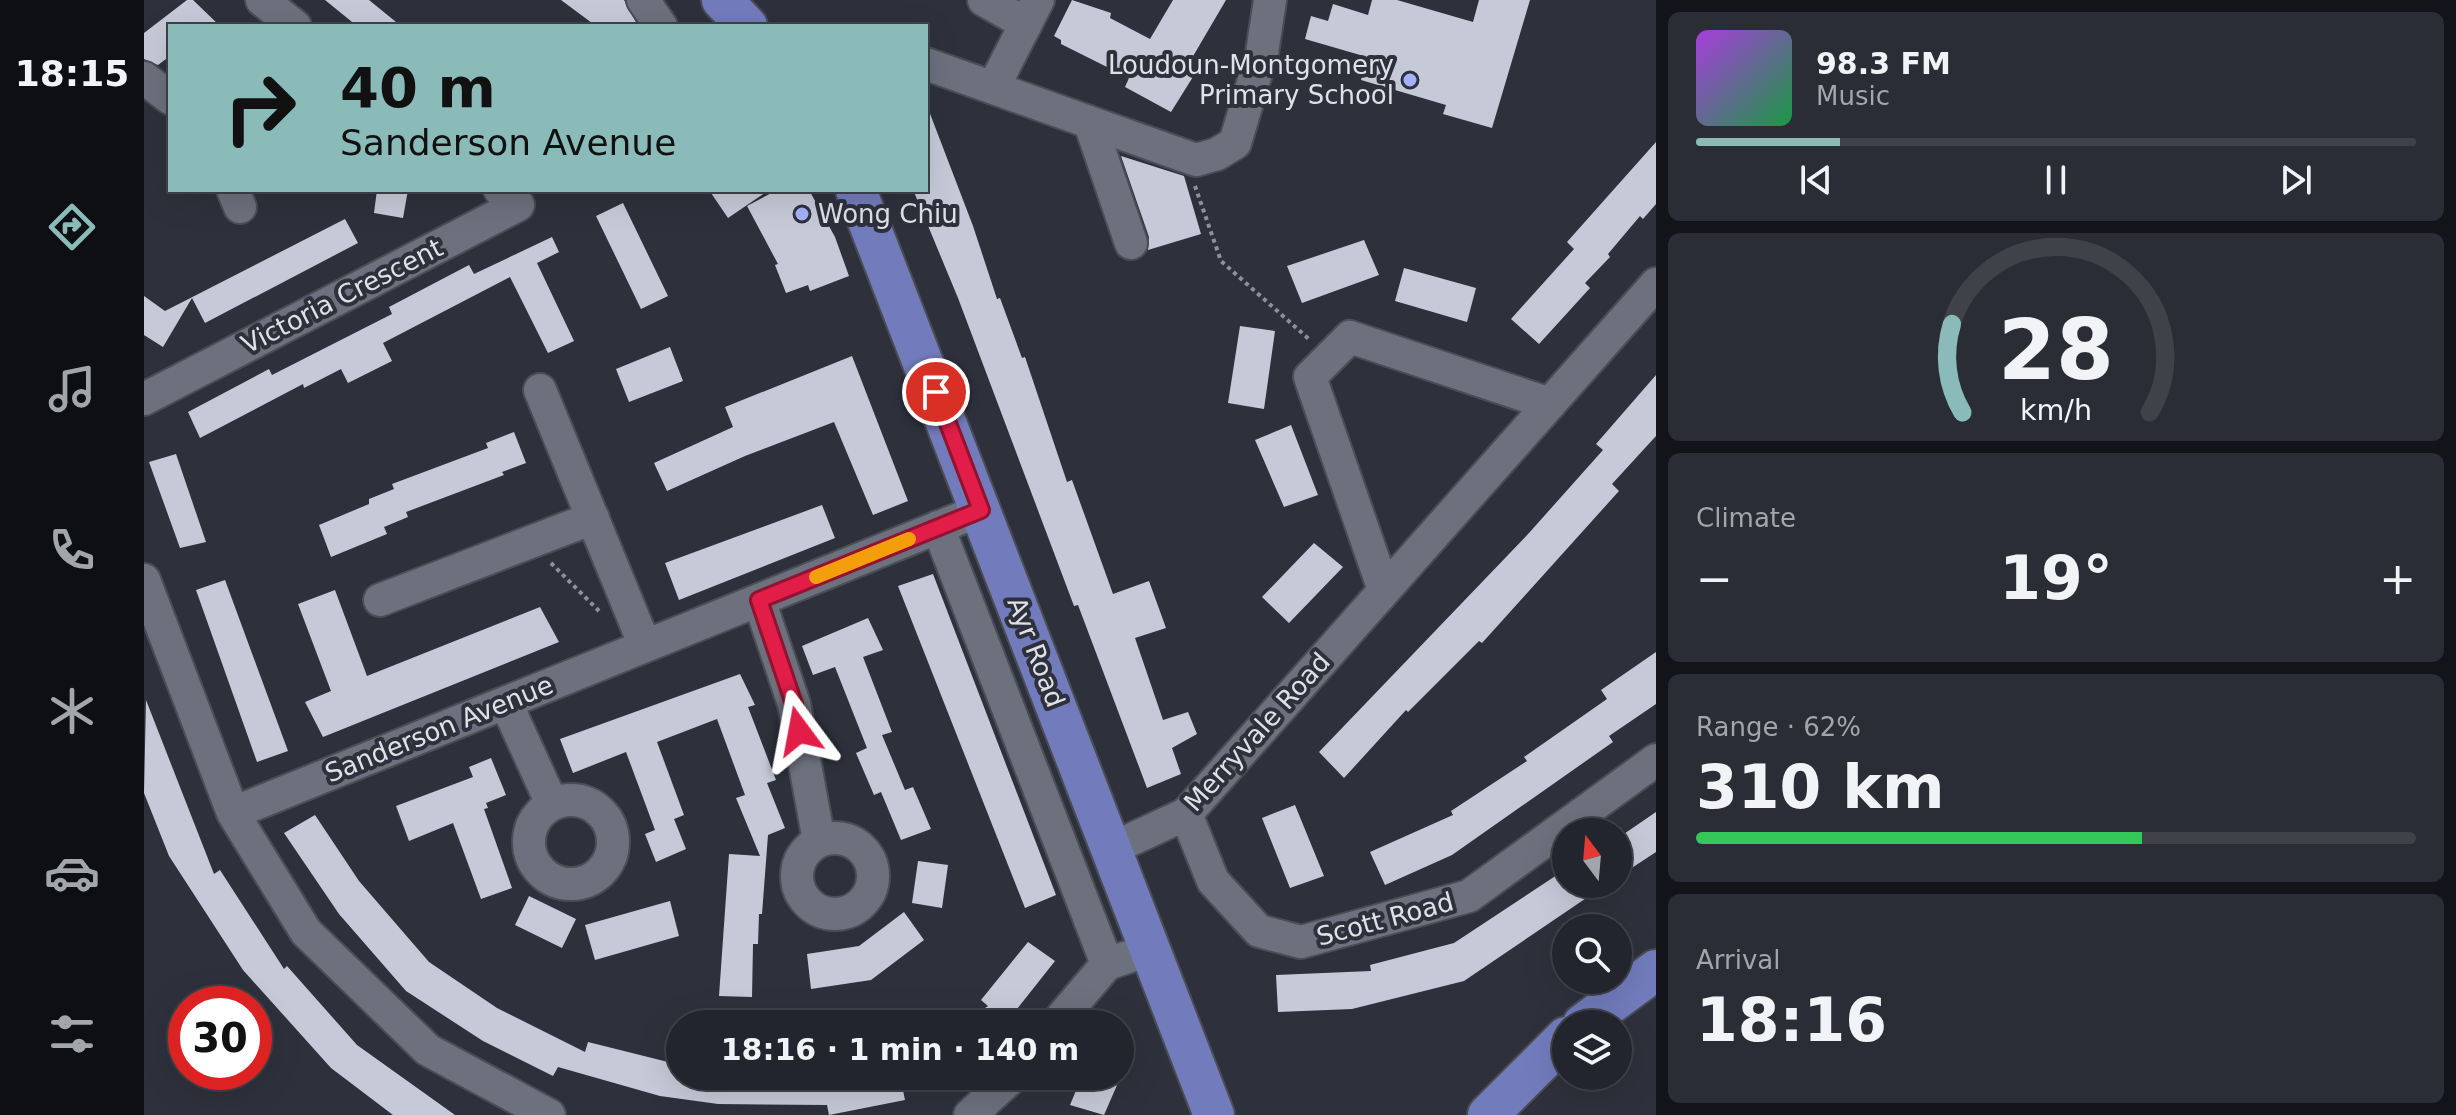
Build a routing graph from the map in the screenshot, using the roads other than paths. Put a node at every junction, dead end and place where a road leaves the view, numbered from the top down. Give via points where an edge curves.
1 (262, 0) edge
2 (643, 0) edge
3 (722, 0) edge
4 (984, 0) edge
5 (1270, 0) edge
6 (1032, 12) edge
7 (292, 24) edge
8 (660, 24) edge
9 (745, 24) edge
10 (928, 65) edge
11 (144, 78) edge
12 (993, 88) junction
13 (168, 96) edge
14 (1090, 123) junction
15 (502, 192) edge
16 (857, 192) edge
17 (1131, 243) dead end
18 (1656, 284) edge
19 (540, 390) dead end
20 (144, 399) edge
21 (1550, 404) junction
22 (981, 510) junction
23 (593, 518) junction
24 (938, 527) junction
25 (144, 580) edge
26 (1384, 590) junction
27 (380, 600) dead end
28 (759, 600) junction
29 (640, 634) junction
30 (506, 703) junction
31 (1656, 760) edge
32 (552, 804) dead end
33 (233, 813) junction
34 (1186, 814) junction
35 (819, 841) dead end
36 (1111, 849) junction
37 (1149, 950) junction
38 (1107, 964) junction
39 (1656, 970) edge
40 (1068, 1010) edge
41 (1602, 1010) edge
42 (1552, 1051) edge
43 (998, 1090) edge
44 (549, 1115) edge
45 (970, 1115) edge
46 (1214, 1115) edge
47 (1488, 1115) edge

1 - 7 street
2 - 8 street
3 - 9 main road
4 - 6 street
5 - 14 street via 1262,53 1235,143 1196,160
6 - 12 street
10 - 12 street
11 - 13 street
12 - 14 street
14 - 17 street
15 - 20 street, Victoria Crescent via 518,205
16 - 22 main road, Ayr Road
18 - 21 street, Merryvale Road
19 - 23 street
21 - 26 street, Merryvale Road
21 - 26 street via 1350,337 1310,377
22 - 24 street, Sanderson Avenue
22 - 36 main road, Ayr Road
23 - 27 street
23 - 29 street
24 - 28 street, Sanderson Avenue
24 - 38 street, Ayr Road
25 - 33 street
26 - 34 street, Merryvale Road
28 - 29 street, Sanderson Avenue
28 - 35 street via 794,704
29 - 30 street, Sanderson Avenue
30 - 32 street
30 - 33 street, Sanderson Avenue
31 - 34 street, Scott Road via 1469,896 1301,942 1259,931 1213,881
33 - 44 street via 306,932 428,1050
34 - 36 street, Merryvale Road
36 - 37 main road, Ayr Road
37 - 38 street
37 - 46 main road, Ayr Road
38 - 40 street
39 - 41 main road
42 - 47 main road
43 - 45 street

